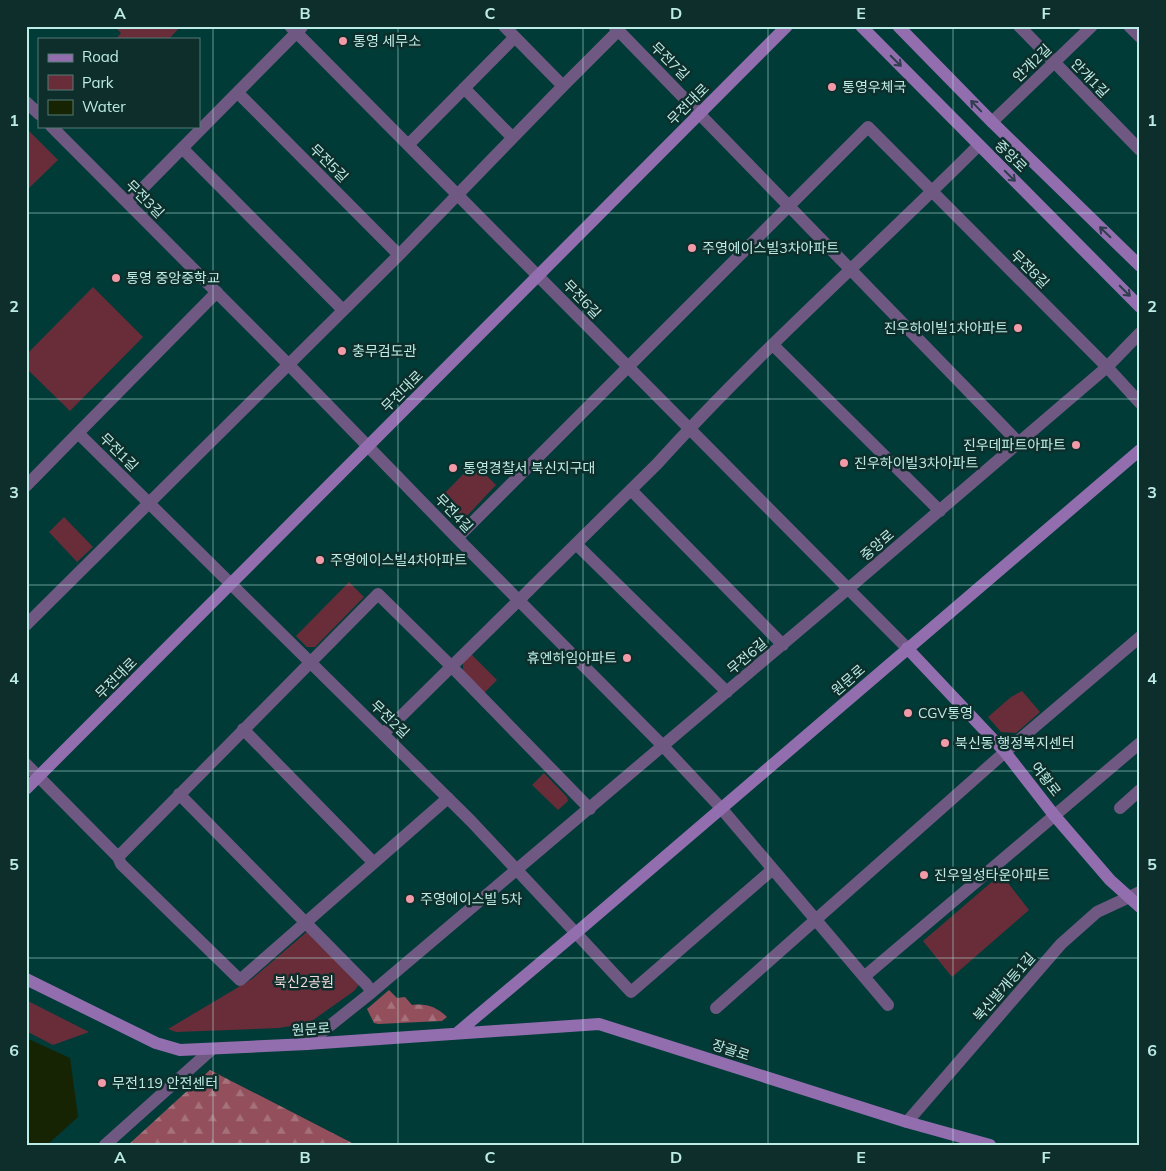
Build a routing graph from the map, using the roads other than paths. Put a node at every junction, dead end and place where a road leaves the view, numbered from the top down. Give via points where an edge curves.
1 (504, 26) edge
2 (787, 26) edge
3 (861, 26) edge
4 (898, 26) edge
5 (1019, 26) edge
6 (1092, 26) edge
7 (1129, 26) edge
8 (297, 28) edge
9 (617, 28) edge
10 (515, 37) junction
11 (1140, 37) edge
12 (1054, 62) junction
13 (564, 86) junction
14 (464, 88) junction
15 (238, 93) junction
16 (26, 102) edge
17 (38, 113) edge
18 (700, 113) junction
19 (992, 122) junction
20 (53, 128) edge
21 (512, 137) junction
22 (409, 144) junction
23 (979, 145) junction
24 (182, 148) junction
25 (1140, 150) edge
26 (932, 193) junction
27 (457, 194) junction
28 (128, 203) junction
29 (790, 206) junction
30 (399, 255) junction
31 (1140, 266) edge
32 (851, 268) junction
33 (538, 276) junction
34 (217, 292) junction
35 (1140, 307) edge
36 (343, 310) junction
37 (1140, 333) edge
38 (773, 345) junction
39 (288, 364) junction
40 (628, 366) junction
41 (1107, 367) junction
42 (1140, 404) edge
43 (689, 429) junction
44 (78, 433) junction
45 (1019, 443) junction
46 (368, 446) junction
47 (1140, 450) edge
48 (26, 486) edge
49 (631, 490) junction
50 (148, 503) junction
51 (940, 510) junction
52 (457, 538) junction
53 (576, 544) junction
54 (231, 585) junction
55 (849, 588) junction
56 (518, 601) junction
57 (26, 625) edge
58 (1140, 638) edge
59 (782, 645) junction
60 (907, 648) junction
61 (310, 662) junction
62 (452, 667) junction
63 (727, 692) junction
64 (243, 730) junction
65 (383, 734) junction
66 (1140, 743) edge
67 (663, 746) junction
68 (1005, 752) junction
69 (26, 764) edge
70 (39, 776) junction
71 (26, 789) edge
72 (1140, 790) edge
73 (180, 794) junction
74 (448, 798) junction
75 (590, 808) junction
76 (721, 808) junction
77 (1120, 808) dead end
78 (1054, 815) junction
79 (118, 857) junction
80 (374, 862) junction
81 (518, 869) junction
82 (772, 870) junction
83 (1134, 894) edge
84 (1140, 906) edge
85 (815, 919) junction
86 (306, 922) junction
87 (577, 932) junction
88 (865, 976) junction
89 (26, 979) edge
90 (372, 992) junction
91 (888, 1005) dead end
92 (716, 1008) dead end
93 (457, 1033) junction
94 (306, 1044) junction
95 (211, 1050) junction
96 (907, 1122) junction
97 (105, 1145) edge
98 (990, 1145) edge

1 - 10 street
2 - 18 street, 무전대로
3 -> 23 street, 중앙로
19 -> 4 street, 중앙로
5 - 12 street, 안개1길
6 - 12 street, 안개2길
7 - 11 street
8 - 15 street
8 - 22 street
9 - 13 street, 무전7길
9 - 18 street, 무전7길
10 - 13 street
10 - 14 street
12 - 19 street, 안개2길
12 - 25 street, 안개1길
13 - 21 street
14 - 21 street
14 - 22 street
15 - 24 street
15 - 30 street, 무전5길
16 - 17 street
18 - 29 street
18 - 33 street, 무전대로
31 -> 19 street, 중앙로
20 - 28 street, 무전3길
21 - 27 street
22 - 27 street
23 - 26 street
23 -> 35 street, 중앙로
24 - 28 street
24 - 36 street
26 - 29 street, 무전8길 via 868,127
26 - 32 street
26 - 41 street, 무전8길
27 - 30 street
27 - 33 street
28 - 34 street, 무전3길
29 - 32 street
29 - 40 street, 무전8길
30 - 36 street
32 - 38 street
32 - 45 street
33 - 40 street, 무전6길
33 - 46 street, 무전대로
34 - 39 street, 무전3길
34 - 44 street
36 - 39 street
37 - 41 street, 중앙로
38 - 43 street
38 - 51 street
39 - 46 street, 무전3길
39 - 50 street
40 - 43 street, 무전6길
40 - 52 street, 무전8길
41 - 42 street
41 - 45 street, 중앙로
43 - 49 street
43 - 55 street, 무전6길
44 - 48 street, 무전1길
44 - 50 street, 무전1길
45 - 51 street, 중앙로
46 - 52 street, 무전4길
46 - 54 street, 무전대로
47 - 60 street, 원문로
49 - 53 street
49 - 59 street
50 - 54 street, 무전1길
50 - 57 street
51 - 55 street, 중앙로
52 - 56 street, 무전4길
53 - 56 street
53 - 63 street
54 - 61 street, 무전2길
54 - 70 street, 무전대로
55 - 59 street, 무전6길
55 - 60 street, 무전6길
56 - 62 street
56 - 67 street, 무전4길
58 - 68 street
59 - 63 street, 무전6길
60 - 68 street, 여황로
60 - 76 street, 원문로
61 - 62 street via 378,594
61 - 64 street
61 - 65 street, 무전2길
62 - 65 street
62 - 75 street
63 - 67 street, 무전6길
64 - 73 street
64 - 80 street
65 - 74 street, 무전2길
66 - 78 street
67 - 75 street
67 - 76 street, 무전4길
68 - 78 street, 여황로
68 - 85 street
69 - 70 street
70 - 71 street, 무전대로
70 - 79 street
72 - 77 street
73 - 79 street
73 - 86 street
74 - 80 street
74 - 81 street, 무전2길
75 - 81 street
76 - 82 street, 무전4길
76 - 87 street, 원문로
78 - 83 street, 여황로 via 1110,880
78 - 88 street
79 - 86 street via 121,864 240,980
80 - 86 street
81 - 87 street, 무전2길
81 - 90 street
82 - 85 street, 무전4길
82 - 87 street via 631,992
83 - 84 street, 여황로
83 - 96 street, 북신발개등1길 via 1097,912 1061,944
85 - 88 street, 무전4길
85 - 92 street
86 - 90 street
87 - 93 street, 원문로
88 - 91 street, 무전4길
89 - 95 street, 원문로 via 156,1043 180,1050
90 - 94 street
93 - 94 street, 원문로
93 - 96 street, 장골로 via 599,1024
94 - 95 street, 원문로
95 - 97 street
96 - 98 street, 장골로

